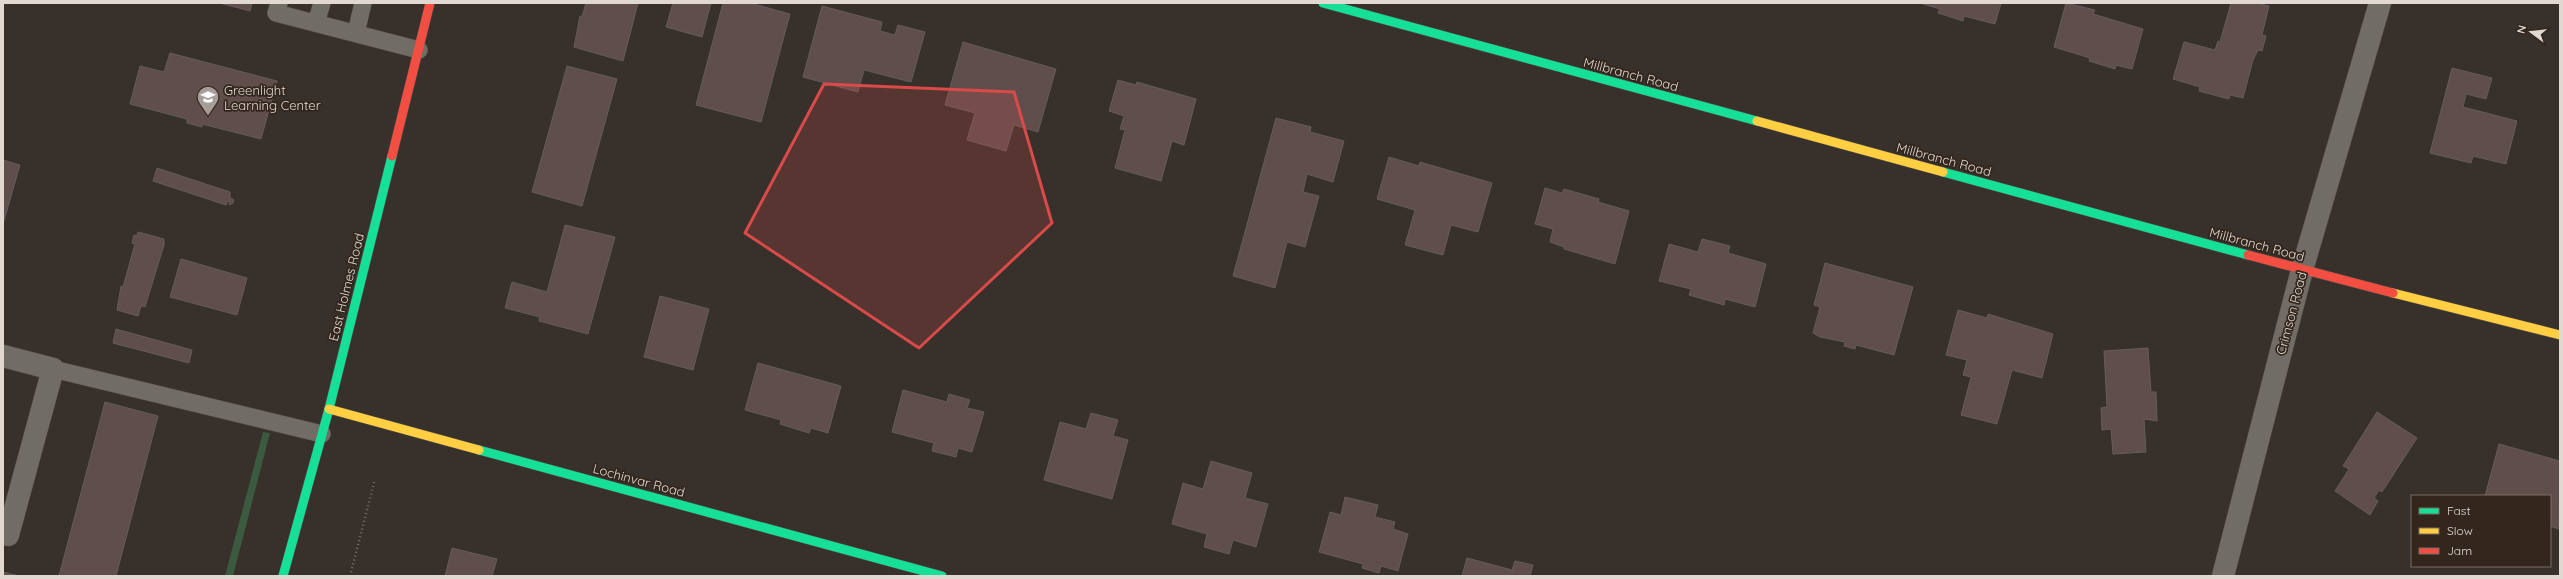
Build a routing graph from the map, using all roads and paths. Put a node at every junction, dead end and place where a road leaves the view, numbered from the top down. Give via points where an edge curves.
1 (278, 3) edge
2 (322, 3) edge
3 (364, 3) edge
4 (430, 3) edge
5 (1322, 3) edge
6 (2380, 5) edge
7 (316, 23) junction
8 (356, 33) junction
9 (419, 50) junction
10 (2302, 270) junction
11 (2560, 335) edge
12 (3, 356) edge
13 (53, 369) junction
14 (328, 409) junction
15 (322, 434) junction
16 (375, 479) dead end
17 (8, 535) dead end
18 (283, 576) edge
19 (350, 576) edge
20 (942, 576) edge
21 (2223, 576) edge

1 - 7 lane via 276,13
2 - 7 lane
3 - 8 lane
4 - 9 main road, East Holmes Road
5 - 10 main road, Millbranch Road
6 - 10 street, Crimson Road
7 - 8 lane
8 - 9 lane
9 - 14 main road, East Holmes Road
10 - 11 main road, Millbranch Road
10 - 21 street, Crimson Road
12 - 13 street
13 - 15 lane
13 - 17 street
14 - 15 main road, East Holmes Road
14 - 20 main road, Lochinvar Road
15 - 18 main road, East Holmes Road
16 - 19 path

